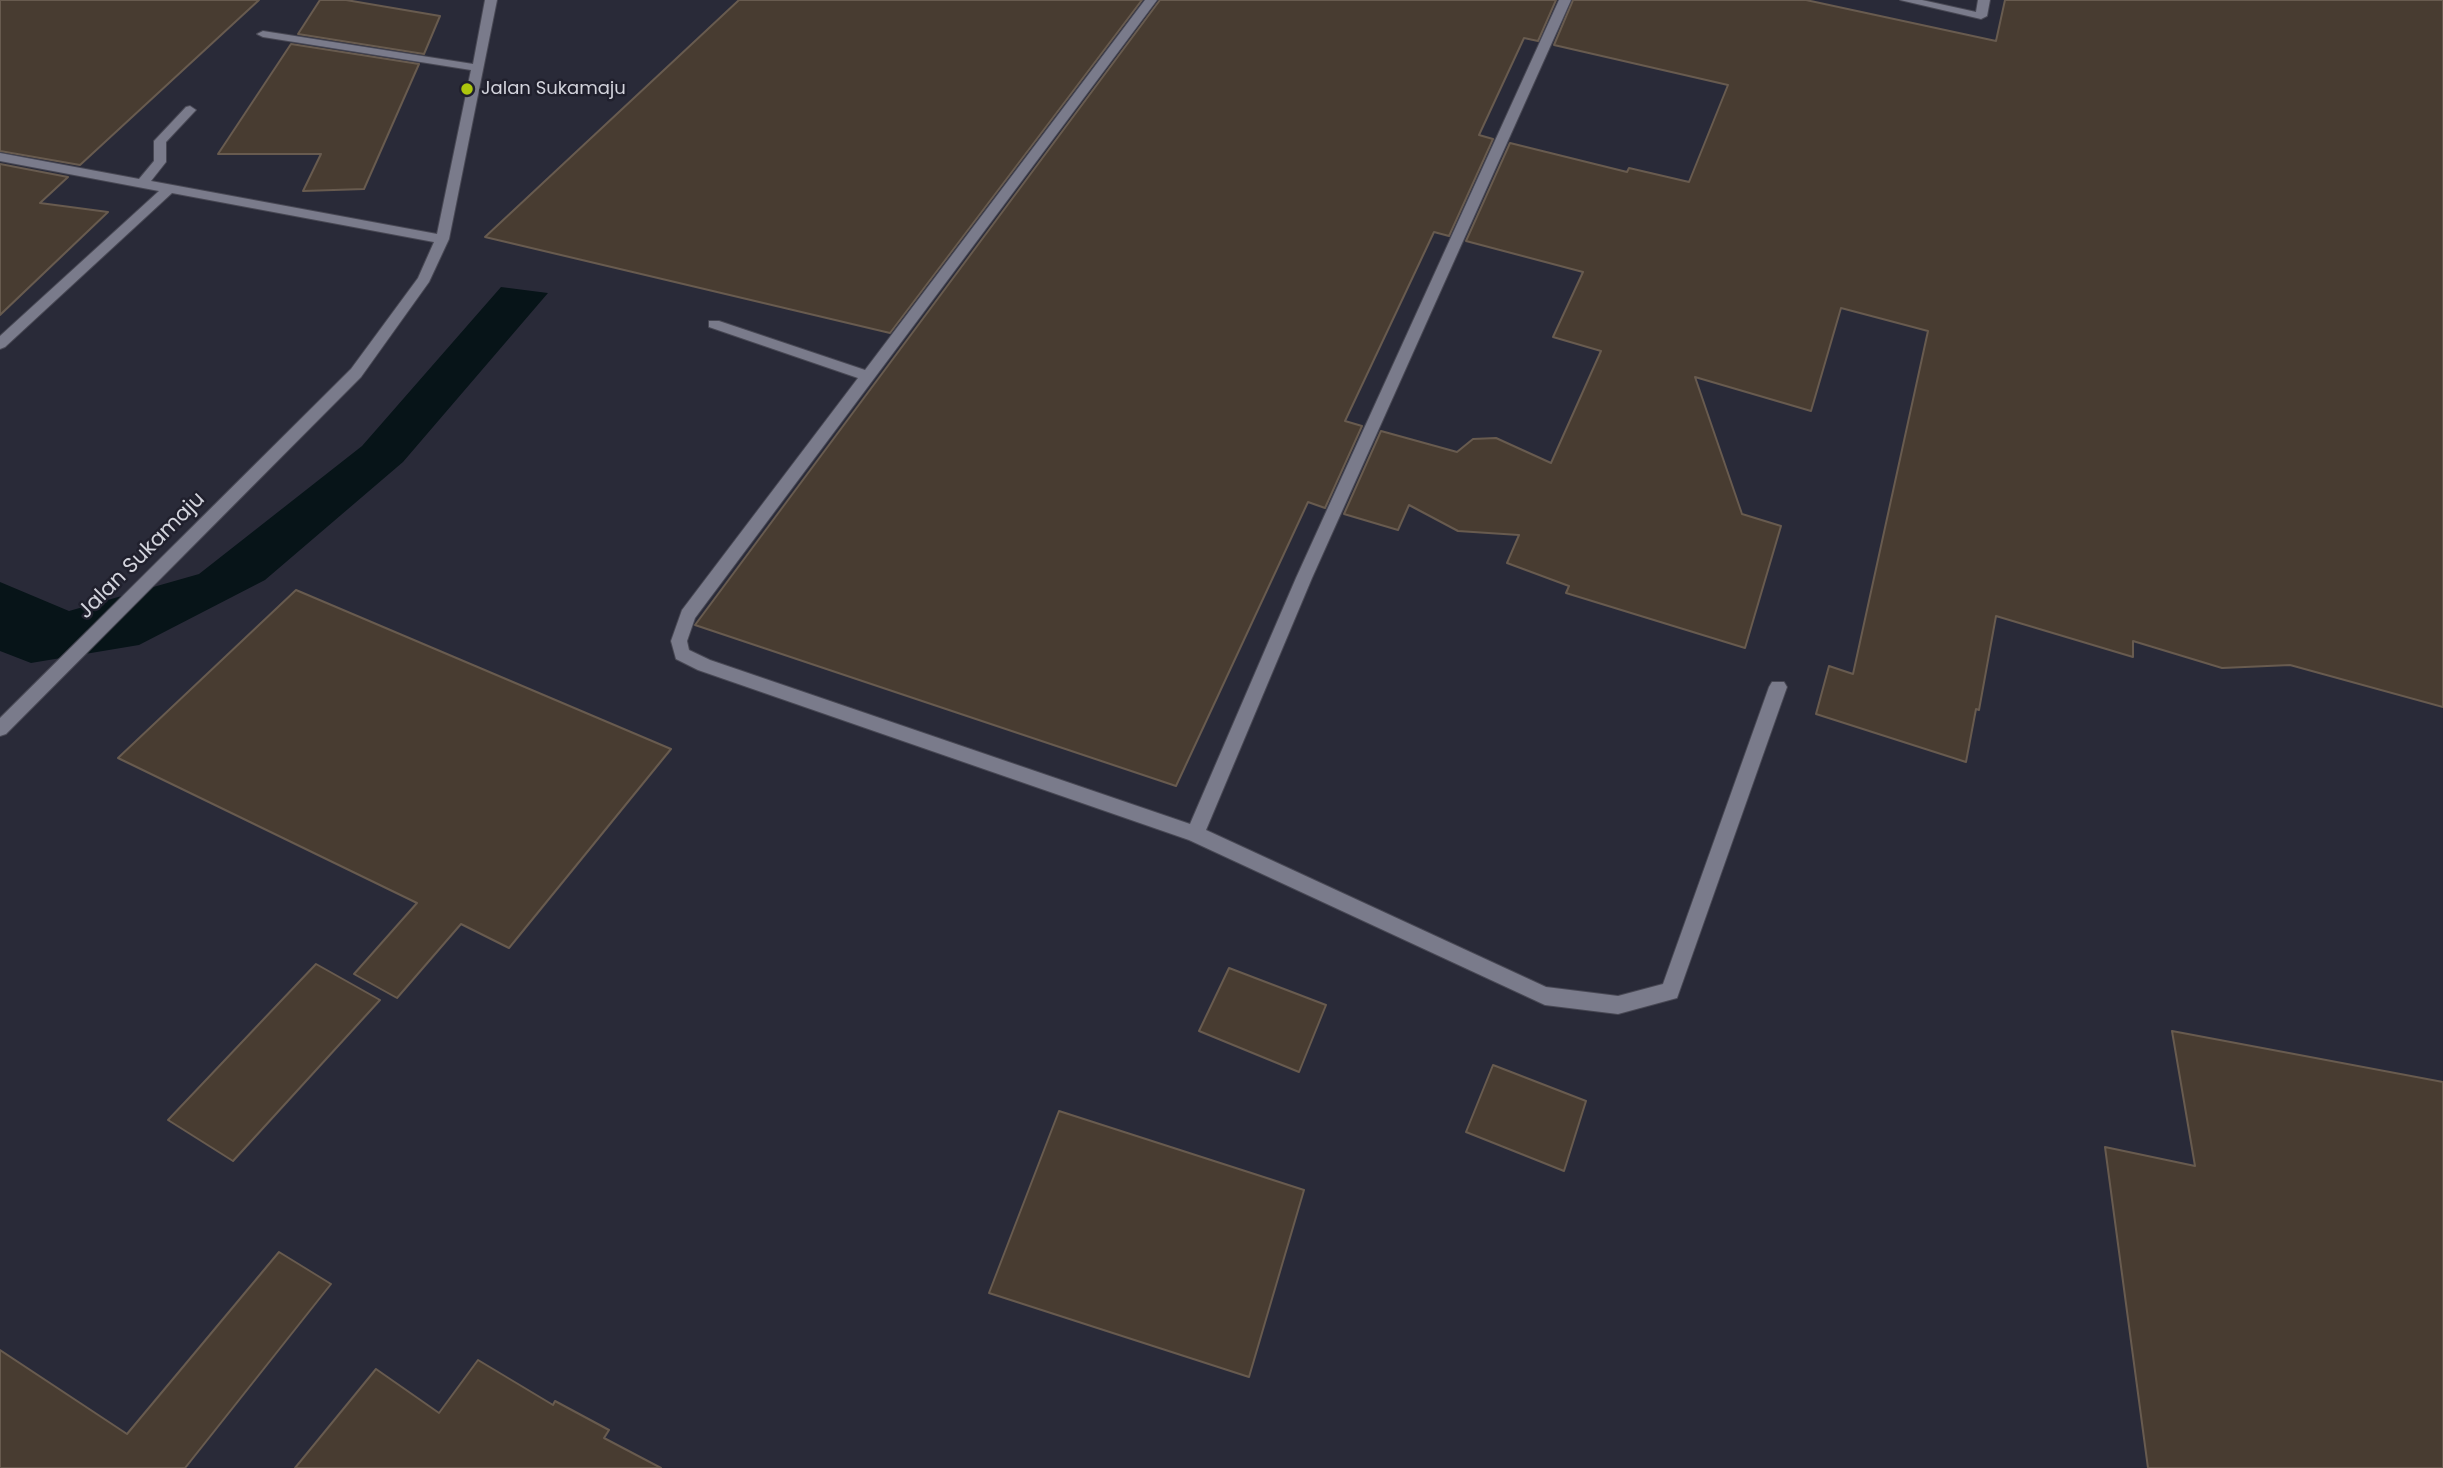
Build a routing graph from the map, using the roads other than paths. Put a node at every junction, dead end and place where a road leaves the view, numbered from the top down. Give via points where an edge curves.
1 (491, 0) edge
2 (1151, 0) edge
3 (1565, 0) edge
4 (1906, 0) edge
5 (1984, 0) edge
6 (263, 34) dead end
7 (478, 68) junction
8 (190, 110) dead end
9 (0, 156) edge
10 (142, 183) junction
11 (170, 188) junction
12 (442, 239) junction
13 (714, 324) dead end
14 (0, 344) edge
15 (868, 376) junction
16 (1778, 687) dead end
17 (0, 729) edge
18 (1195, 834) junction

1 - 7 street, Jalan Sukamaju
2 - 15 street
3 - 18 street via 1304,578
4 - 5 street via 1981,16
6 - 7 street
7 - 12 street, Jalan Sukamaju
8 - 10 street via 160,141 160,162
9 - 10 street
10 - 11 street
11 - 12 street
11 - 14 street
12 - 17 street, Jalan Sukamaju via 424,279 356,373
13 - 15 street
15 - 18 street via 688,615 679,641 682,654 717,670
16 - 18 street via 1670,991 1644,998 1618,1004 1545,996

